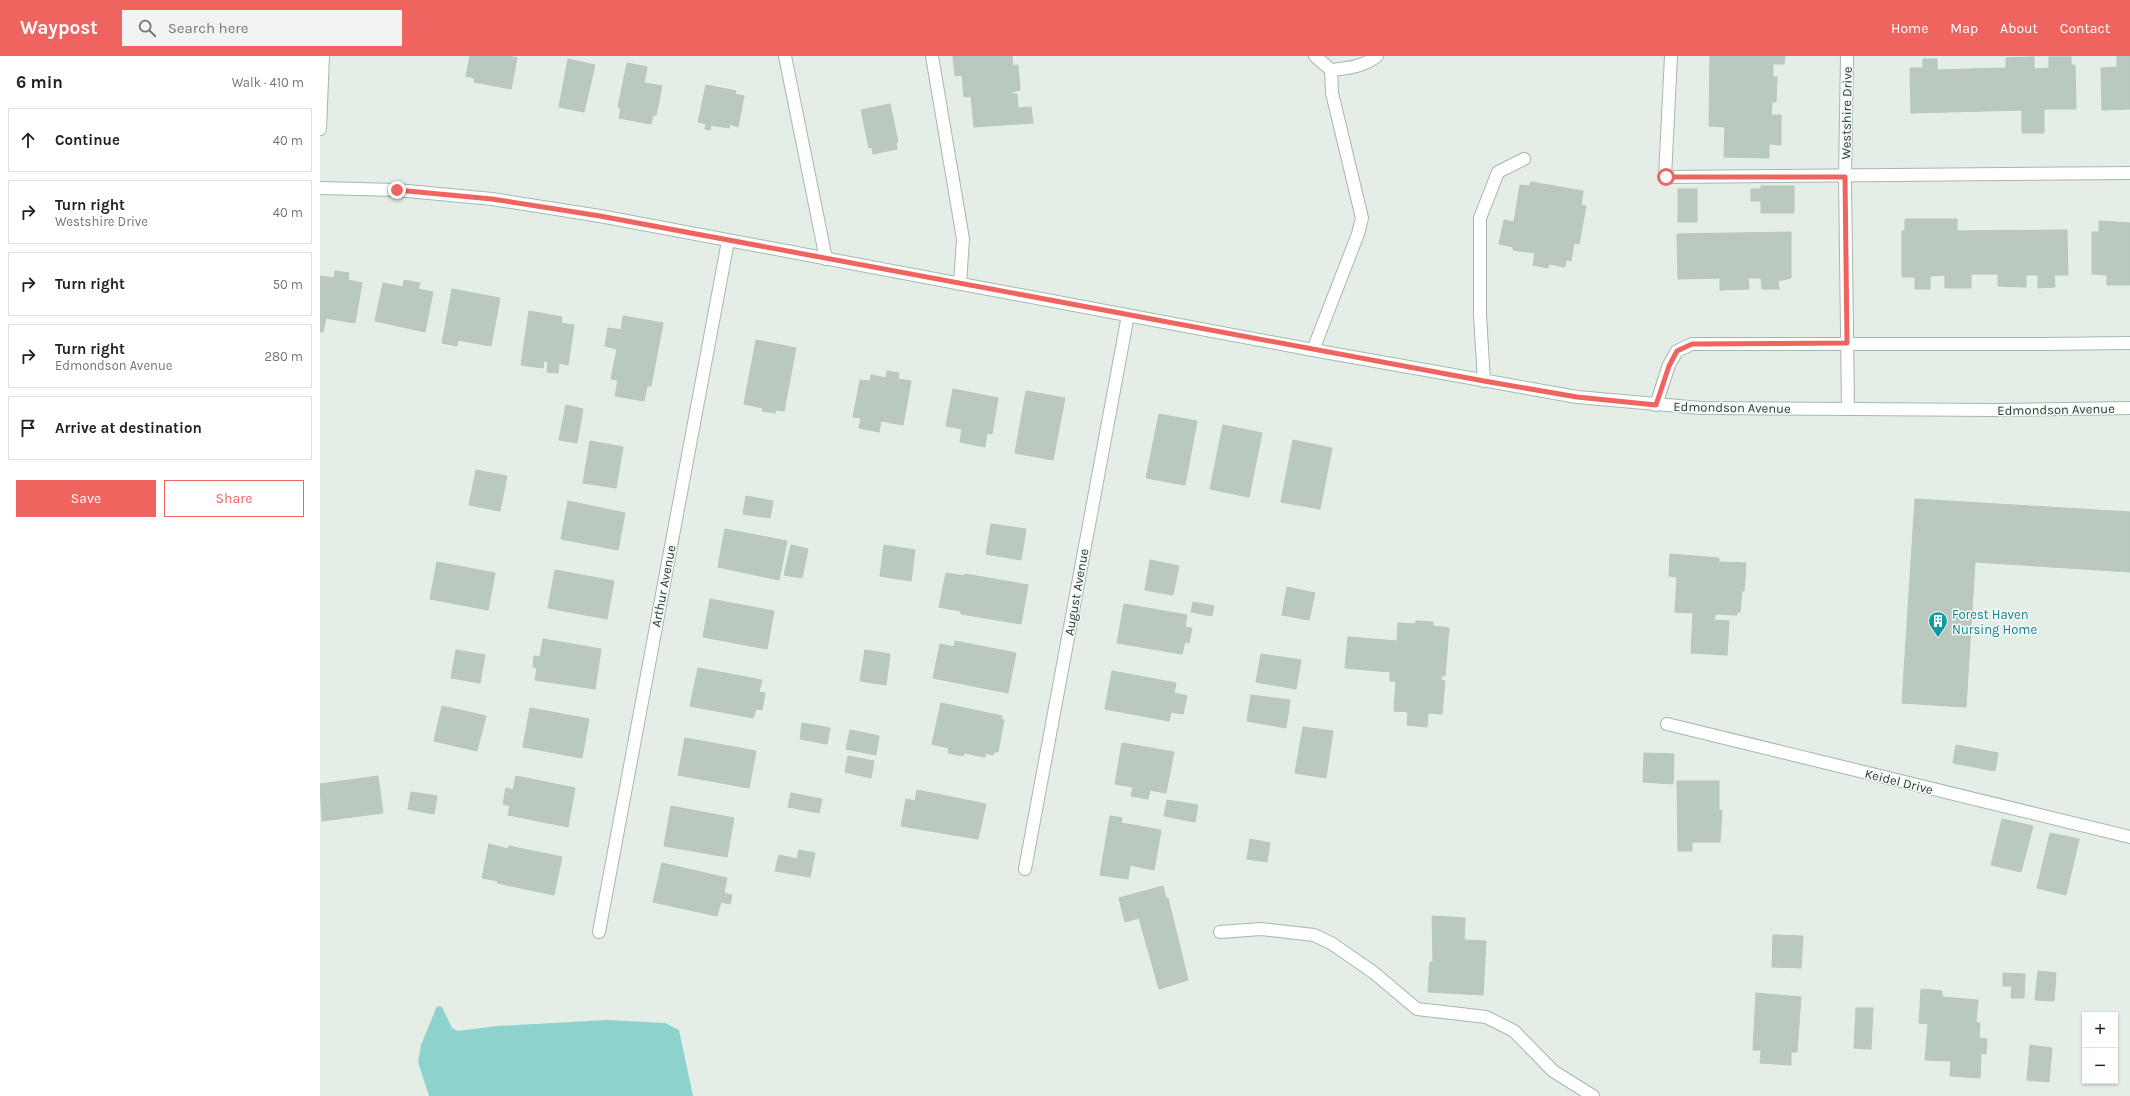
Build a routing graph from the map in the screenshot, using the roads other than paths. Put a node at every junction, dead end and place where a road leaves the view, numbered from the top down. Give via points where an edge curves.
1 (323, 56) edge
2 (785, 56) edge
3 (932, 56) edge
4 (1315, 56) edge
5 (1377, 56) edge
6 (1671, 56) edge
7 (1847, 56) edge
8 (1331, 70) junction
9 (320, 129) edge
10 (1524, 159) dead end
11 (2130, 173) edge
12 (1845, 177) junction
13 (320, 188) edge
14 (728, 241) junction
15 (826, 259) junction
16 (960, 284) junction
17 (1128, 315) junction
18 (2130, 342) edge
19 (1847, 343) junction
20 (1313, 350) junction
21 (1484, 381) junction
22 (1656, 405) junction
23 (2130, 408) edge
24 (1848, 409) junction
25 (1668, 724) dead end
26 (2130, 837) edge
27 (1025, 869) dead end
28 (599, 932) dead end
29 (1220, 932) dead end
30 (1593, 1096) edge

1 - 9 street
2 - 15 street
3 - 16 street via 963,239
4 - 8 street
5 - 8 street via 1369,63
6 - 12 street via 1666,177
7 - 12 street, Westshire Drive
8 - 20 street via 1332,93 1362,218
10 - 21 street via 1498,172 1480,218 1480,315
11 - 12 street
12 - 19 street, Westshire Drive
13 - 14 street, Edmondson Avenue via 397,190 492,199 600,216
14 - 15 street, Edmondson Avenue
14 - 28 street, Arthur Avenue
15 - 16 street, Edmondson Avenue
16 - 17 street, Edmondson Avenue
17 - 20 street, Edmondson Avenue
17 - 27 street, August Avenue
18 - 19 street
19 - 22 street via 1692,344 1677,351 1669,366
19 - 24 street, Westshire Drive
20 - 21 street, Edmondson Avenue
21 - 22 street, Edmondson Avenue via 1577,397
22 - 24 street, Edmondson Avenue via 1701,408
23 - 24 street, Edmondson Avenue
25 - 26 street, Keidel Drive
29 - 30 street via 1261,928 1314,935 1331,943 1373,972 1417,1009 1486,1017 1514,1031 1553,1071

